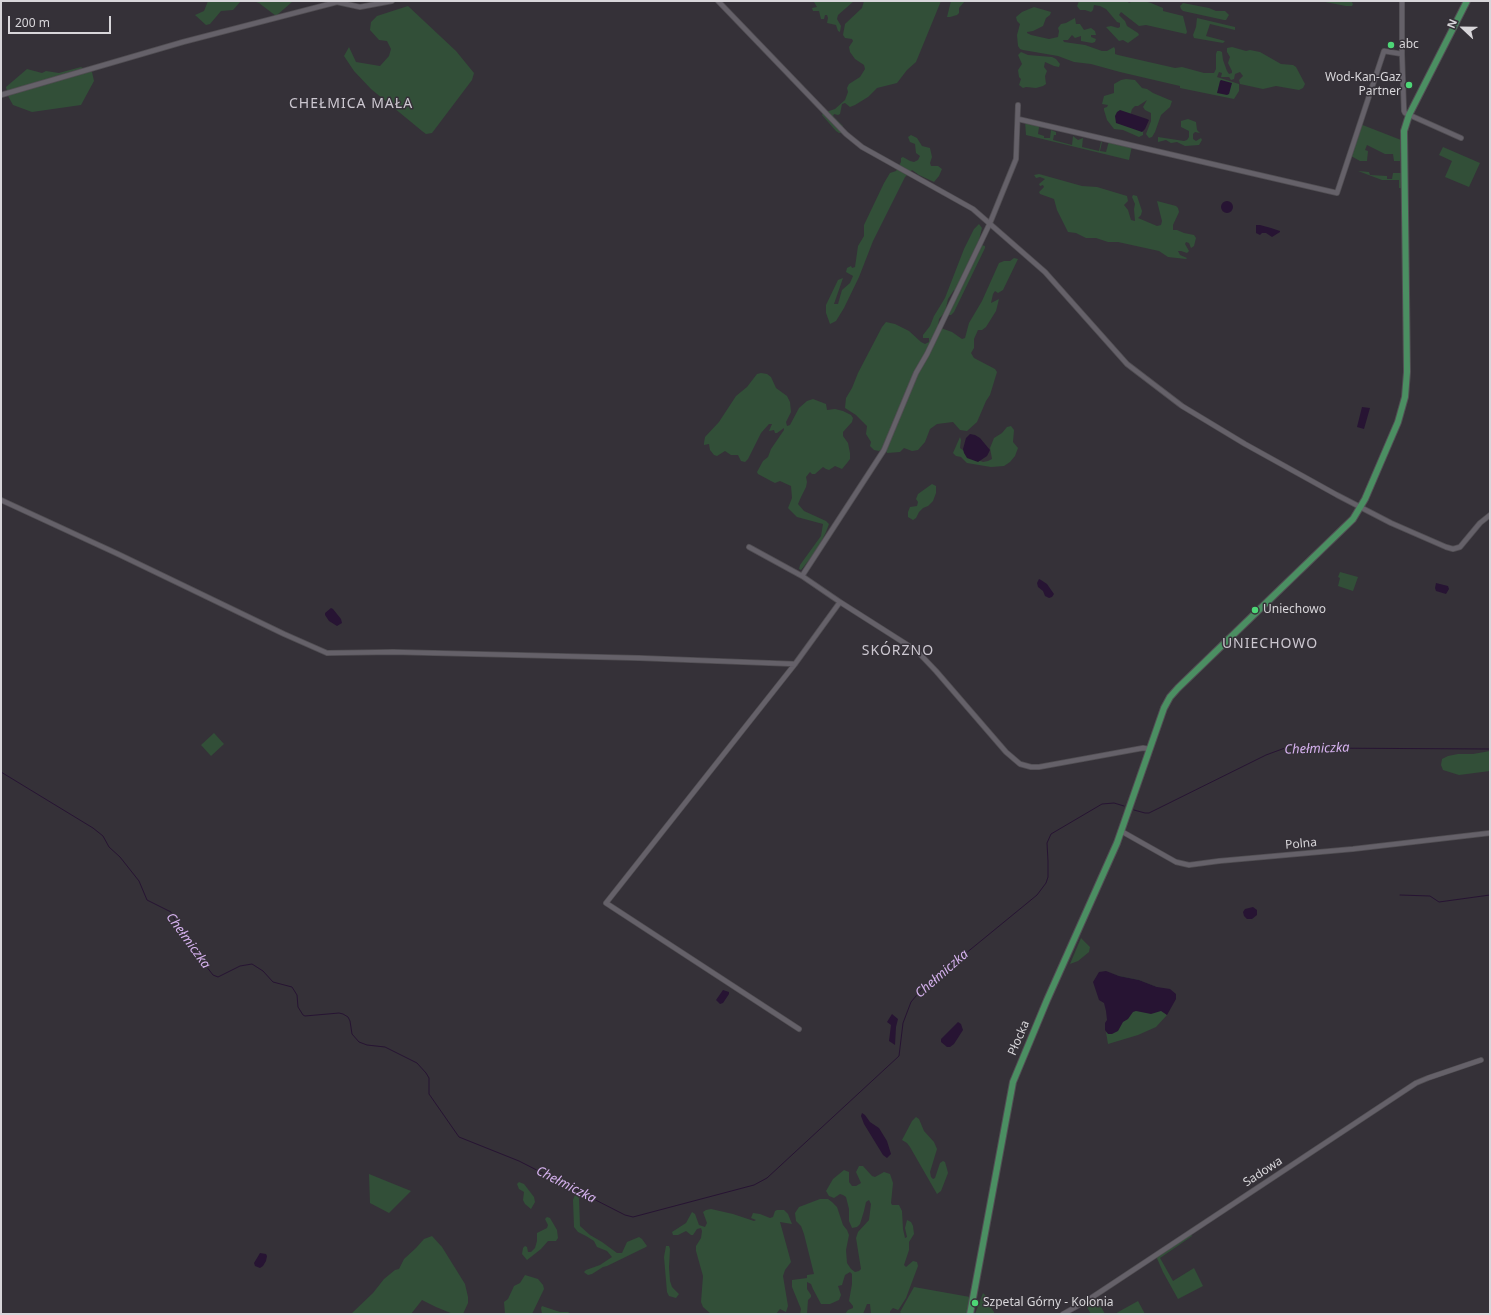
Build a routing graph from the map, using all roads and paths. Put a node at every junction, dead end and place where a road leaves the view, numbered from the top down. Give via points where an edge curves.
1 (337, 1) edge
2 (392, 1) edge
3 (718, 1) edge
4 (1402, 1) edge
5 (1467, 1) edge
6 (1402, 54) junction
7 (1, 95) edge
8 (1018, 105) dead end
9 (1409, 115) junction
10 (1018, 119) junction
11 (1461, 138) dead end
12 (990, 223) junction
13 (1, 500) edge
14 (1361, 508) junction
15 (1490, 514) edge
16 (749, 547) dead end
17 (802, 576) junction
18 (840, 602) junction
19 (795, 664) junction
20 (1150, 749) junction
21 (1121, 831) junction
22 (1490, 833) edge
23 (799, 1029) dead end
24 (1481, 1060) dead end
25 (970, 1314) edge
26 (1063, 1314) edge

1 - 2 street via 360,7
1 - 7 street via 183,42
3 - 12 street via 854,140 973,209
4 - 6 street
5 - 9 main road, Płocka
6 - 9 street via 1403,108
6 - 10 street via 1384,51 1337,193
8 - 10 street
9 - 11 street
9 - 14 main road, Płocka via 1404,136 1406,390 1398,422
10 - 12 street via 1016,159
12 - 14 street via 1045,272 1127,364 1182,406
12 - 17 street via 916,373 880,456
13 - 19 street via 327,653 393,652
14 - 15 street via 1453,549 1460,547
14 - 20 main road, Płocka via 1344,529 1178,688 1164,708
16 - 17 street
17 - 18 street
18 - 19 street
18 - 20 street via 916,651 1006,752 1020,764 1039,767 1135,749
19 - 23 street via 606,903
20 - 21 main road, Płocka
21 - 22 street, Polna via 1176,862 1189,866 1216,861
21 - 25 main road, Płocka via 1013,1082
24 - 26 street, Sadowa via 1416,1083

